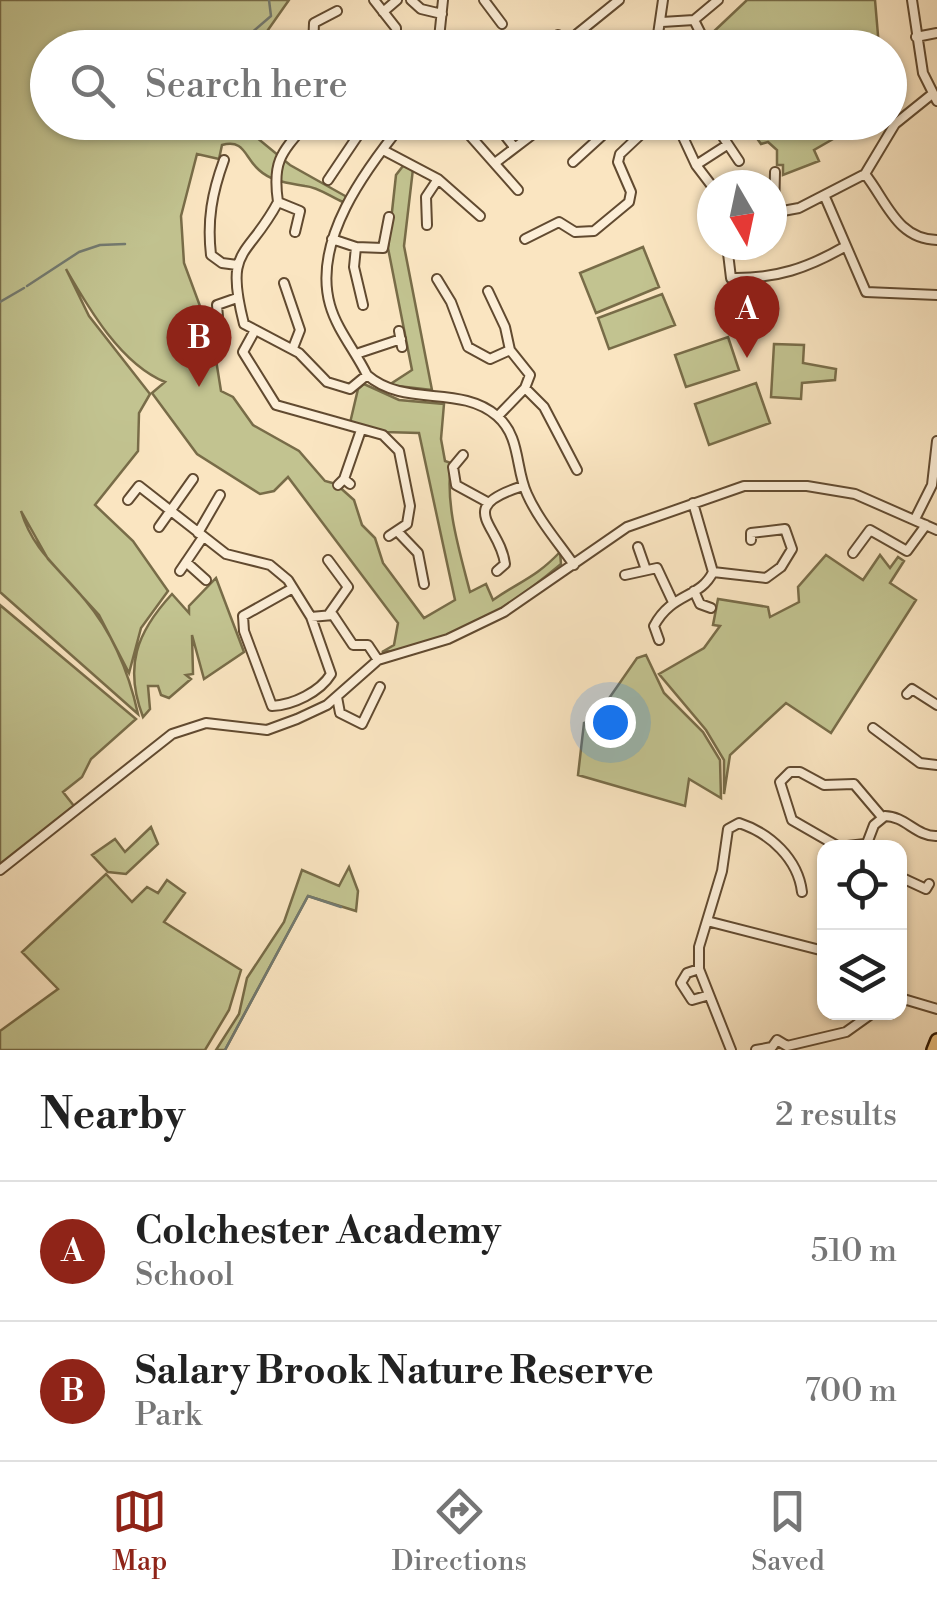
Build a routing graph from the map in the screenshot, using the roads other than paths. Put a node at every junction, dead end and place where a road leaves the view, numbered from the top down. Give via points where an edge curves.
1 (374, 0) edge
2 (397, 0) edge
3 (411, 0) edge
4 (443, 0) edge
5 (484, 0) edge
6 (619, 0) edge
7 (663, 0) edge
8 (718, 0) edge
9 (912, 0) edge
10 (337, 11) dead end
11 (384, 12) junction
12 (442, 14) junction
13 (694, 20) junction
14 (662, 22) junction
15 (502, 24) dead end
16 (314, 30) edge
17 (396, 30) edge
18 (440, 30) edge
19 (583, 30) edge
20 (660, 30) edge
21 (699, 30) edge
22 (937, 34) edge
23 (916, 37) junction
24 (934, 98) edge
25 (907, 116) edge
26 (293, 140) edge
27 (355, 140) edge
28 (390, 140) edge
29 (475, 140) edge
30 (509, 140) edge
31 (524, 140) edge
32 (598, 140) edge
33 (635, 140) edge
34 (685, 140) edge
35 (724, 140) edge
36 (885, 140) edge
37 (727, 145) junction
38 (514, 147) junction
39 (383, 150) junction
40 (224, 160) dead end
41 (739, 161) dead end
42 (574, 162) dead end
43 (495, 163) junction
44 (696, 164) junction
45 (700, 170) edge
46 (865, 174) junction
47 (438, 179) junction
48 (328, 180) dead end
49 (518, 190) dead end
50 (824, 197) junction
51 (278, 202) junction
52 (787, 209) edge
53 (426, 212) junction
54 (438, 214) dead end
55 (480, 216) dead end
56 (389, 217) dead end
57 (427, 225) dead end
58 (295, 232) dead end
59 (332, 238) junction
60 (525, 239) dead end
61 (937, 240) edge
62 (846, 246) junction
63 (356, 248) junction
64 (729, 260) edge
65 (237, 265) junction
66 (284, 284) dead end
67 (488, 291) dead end
68 (431, 294) dead end
69 (937, 296) edge
70 (238, 298) junction
71 (363, 305) dead end
72 (218, 317) dead end
73 (254, 332) junction
74 (401, 339) dead end
75 (293, 348) junction
76 (510, 350) junction
77 (356, 354) junction
78 (368, 374) junction
79 (525, 388) junction
80 (498, 416) junction
81 (361, 430) junction
82 (937, 441) edge
83 (463, 455) dead end
84 (577, 470) dead end
85 (194, 479) dead end
86 (344, 483) dead end
87 (524, 486) junction
88 (220, 495) dead end
89 (128, 500) dead end
90 (489, 503) junction
91 (693, 503) junction
92 (170, 511) junction
93 (915, 519) junction
94 (926, 525) junction
95 (159, 527) dead end
96 (937, 530) edge
97 (750, 533) dead end
98 (201, 535) junction
99 (638, 547) dead end
100 (853, 553) dead end
101 (328, 560) dead end
102 (186, 562) junction
103 (574, 565) junction
104 (645, 568) junction
105 (180, 571) dead end
106 (497, 571) dead end
107 (713, 572) junction
108 (624, 575) dead end
109 (206, 580) dead end
110 (424, 584) dead end
111 (294, 588) junction
112 (694, 591) junction
113 (672, 600) junction
114 (711, 608) dead end
115 (328, 614) junction
116 (312, 617) junction
117 (659, 640) dead end
118 (378, 660) junction
119 (380, 687) dead end
120 (909, 690) dead end
121 (336, 697) junction
122 (937, 705) edge
123 (873, 728) dead end
124 (937, 764) edge
125 (882, 818) junction
126 (937, 836) edge
127 (828, 840) edge
128 (869, 840) edge
129 (0, 870) edge
130 (907, 881) edge
131 (929, 884) dead end
132 (802, 892) dead end
133 (708, 922) junction
134 (817, 949) edge
135 (698, 969) junction
136 (706, 996) junction
137 (907, 1000) edge
138 (937, 1009) edge
139 (863, 1020) edge
140 (937, 1040) edge
141 (787, 1048) edge
142 (773, 1049) edge
143 (731, 1050) edge
144 (756, 1050) edge
145 (933, 1050) edge

1 - 11 street
2 - 11 street
3 - 12 street
4 - 12 street
5 - 15 street
6 - 19 street
7 - 14 street
8 - 13 street
9 - 23 street
10 - 16 street via 314,23
11 - 17 street
12 - 18 street
13 - 14 street
13 - 21 street
14 - 20 street
22 - 23 street
23 - 24 street
24 - 25 street
26 - 51 street via 274,172
27 - 48 street
28 - 39 street
29 - 43 street
30 - 38 street
31 - 38 street
32 - 42 street
33 - 60 street via 620,154 628,202 594,231 575,232 559,222
34 - 44 street
35 - 37 street
36 - 46 street
37 - 41 street
37 - 44 street
38 - 43 street
39 - 47 street
39 - 59 street
40 - 65 street via 210,204 210,244 217,259
43 - 49 street
44 - 45 street
46 - 50 street
46 - 61 street via 903,231
47 - 53 street via 426,197
47 - 55 street
50 - 52 street
50 - 62 street
51 - 58 street via 300,211
51 - 65 street
53 - 54 street
53 - 57 street
56 - 63 street via 384,252
59 - 63 street
59 - 77 street via 326,260 330,308
62 - 64 street via 808,268 763,279 731,278
62 - 69 street via 866,292
63 - 71 street
65 - 70 street
66 - 75 street via 300,330
67 - 76 street
68 - 76 street via 439,283 468,348 490,359
70 - 72 street via 218,304
70 - 73 street via 244,324
73 - 75 street
73 - 81 street via 244,352 276,405
74 - 77 street
75 - 78 street via 342,389
76 - 79 street via 529,372
77 - 78 street
78 - 80 street via 398,392 475,403
79 - 80 street
79 - 84 street via 544,407
80 - 87 street via 517,449
81 - 86 street
81 - 110 street via 383,435 399,451 410,506 408,524 393,534 418,553
82 - 93 street via 932,485
83 - 90 street via 453,467 456,485
85 - 92 street
87 - 90 street
87 - 103 street
88 - 98 street
89 - 92 street via 142,482
90 - 106 street via 488,531 508,565
91 - 93 street via 751,485 807,486 856,494
91 - 103 street via 627,527
91 - 107 street
92 - 95 street
92 - 98 street
93 - 94 street
94 - 96 street
94 - 100 street via 907,551 870,530
97 - 107 street via 778,528 789,534 792,549 781,567 759,580
98 - 102 street
98 - 111 street via 236,559 270,565
99 - 104 street
101 - 115 street via 348,587
102 - 105 street
102 - 109 street
103 - 118 street via 469,630
104 - 108 street
104 - 113 street via 657,568
107 - 112 street
111 - 116 street
111 - 116 street via 244,616 272,706 292,703 331,674
112 - 113 street
112 - 114 street
113 - 117 street via 654,626
115 - 116 street
115 - 118 street via 352,645 368,645
118 - 121 street
119 - 121 street via 362,724 340,713
120 - 122 street
121 - 129 street via 273,729 206,723 172,734
123 - 124 street via 920,763
125 - 126 street via 897,816
125 - 127 street via 847,781 824,785 790,772 780,782 792,820
125 - 128 street
130 - 131 street via 926,889
132 - 133 street via 780,848 753,828 734,825 724,837
133 - 134 street
133 - 135 street
135 - 136 street
135 - 136 street via 681,983 692,1000
136 - 143 street
137 - 138 street
139 - 141 street via 846,1032
140 - 145 main road
141 - 142 street via 778,1040
142 - 144 street

